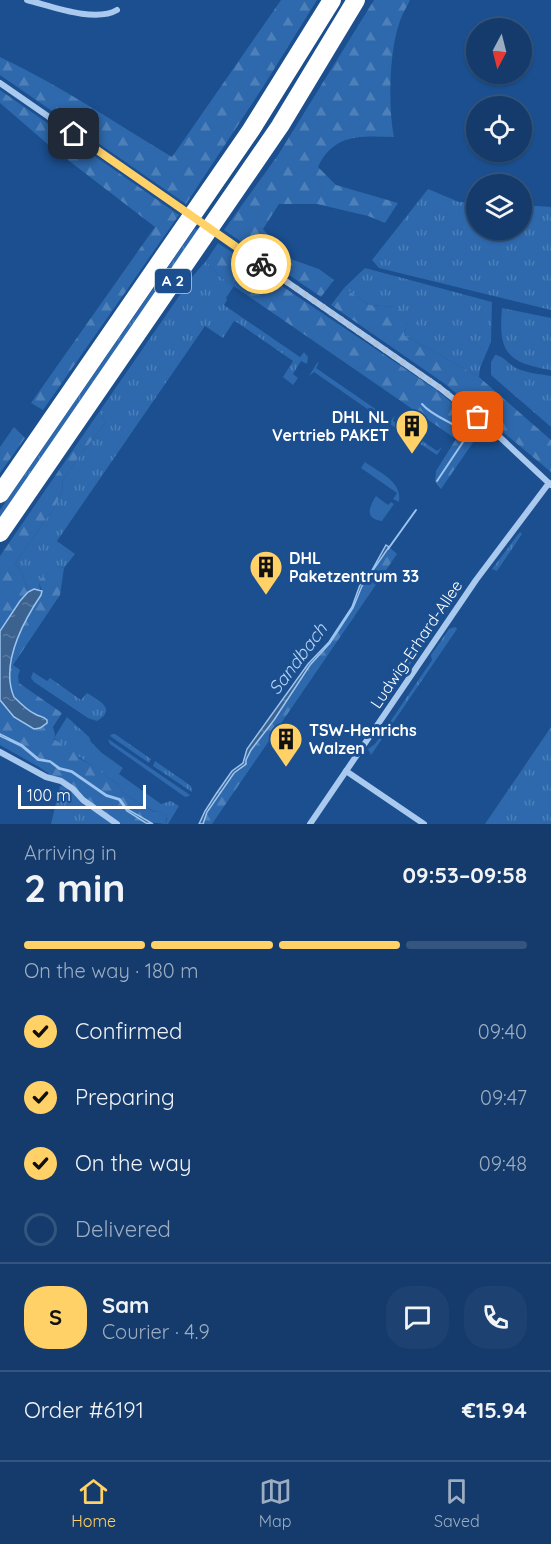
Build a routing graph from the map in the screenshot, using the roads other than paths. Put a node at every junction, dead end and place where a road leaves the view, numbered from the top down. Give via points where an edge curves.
1 (27, 0) edge
2 (332, 0) edge
3 (356, 0) edge
4 (117, 10) dead end
5 (0, 83) edge
6 (550, 484) edge
7 (0, 494) edge
8 (0, 533) edge
9 (0, 752) edge
10 (346, 771) junction
11 (117, 824) edge
12 (310, 824) edge
13 (424, 824) edge

1 - 4 street via 97,15
2 - 7 highway, A 2 via 245,139
3 - 8 highway, A 2 via 267,144
5 - 6 street via 466,408
6 - 10 street, Ludwig-Erhard-Allee via 476,580
9 - 11 street via 61,781
10 - 12 street, Ludwig-Erhard-Allee
10 - 13 street

